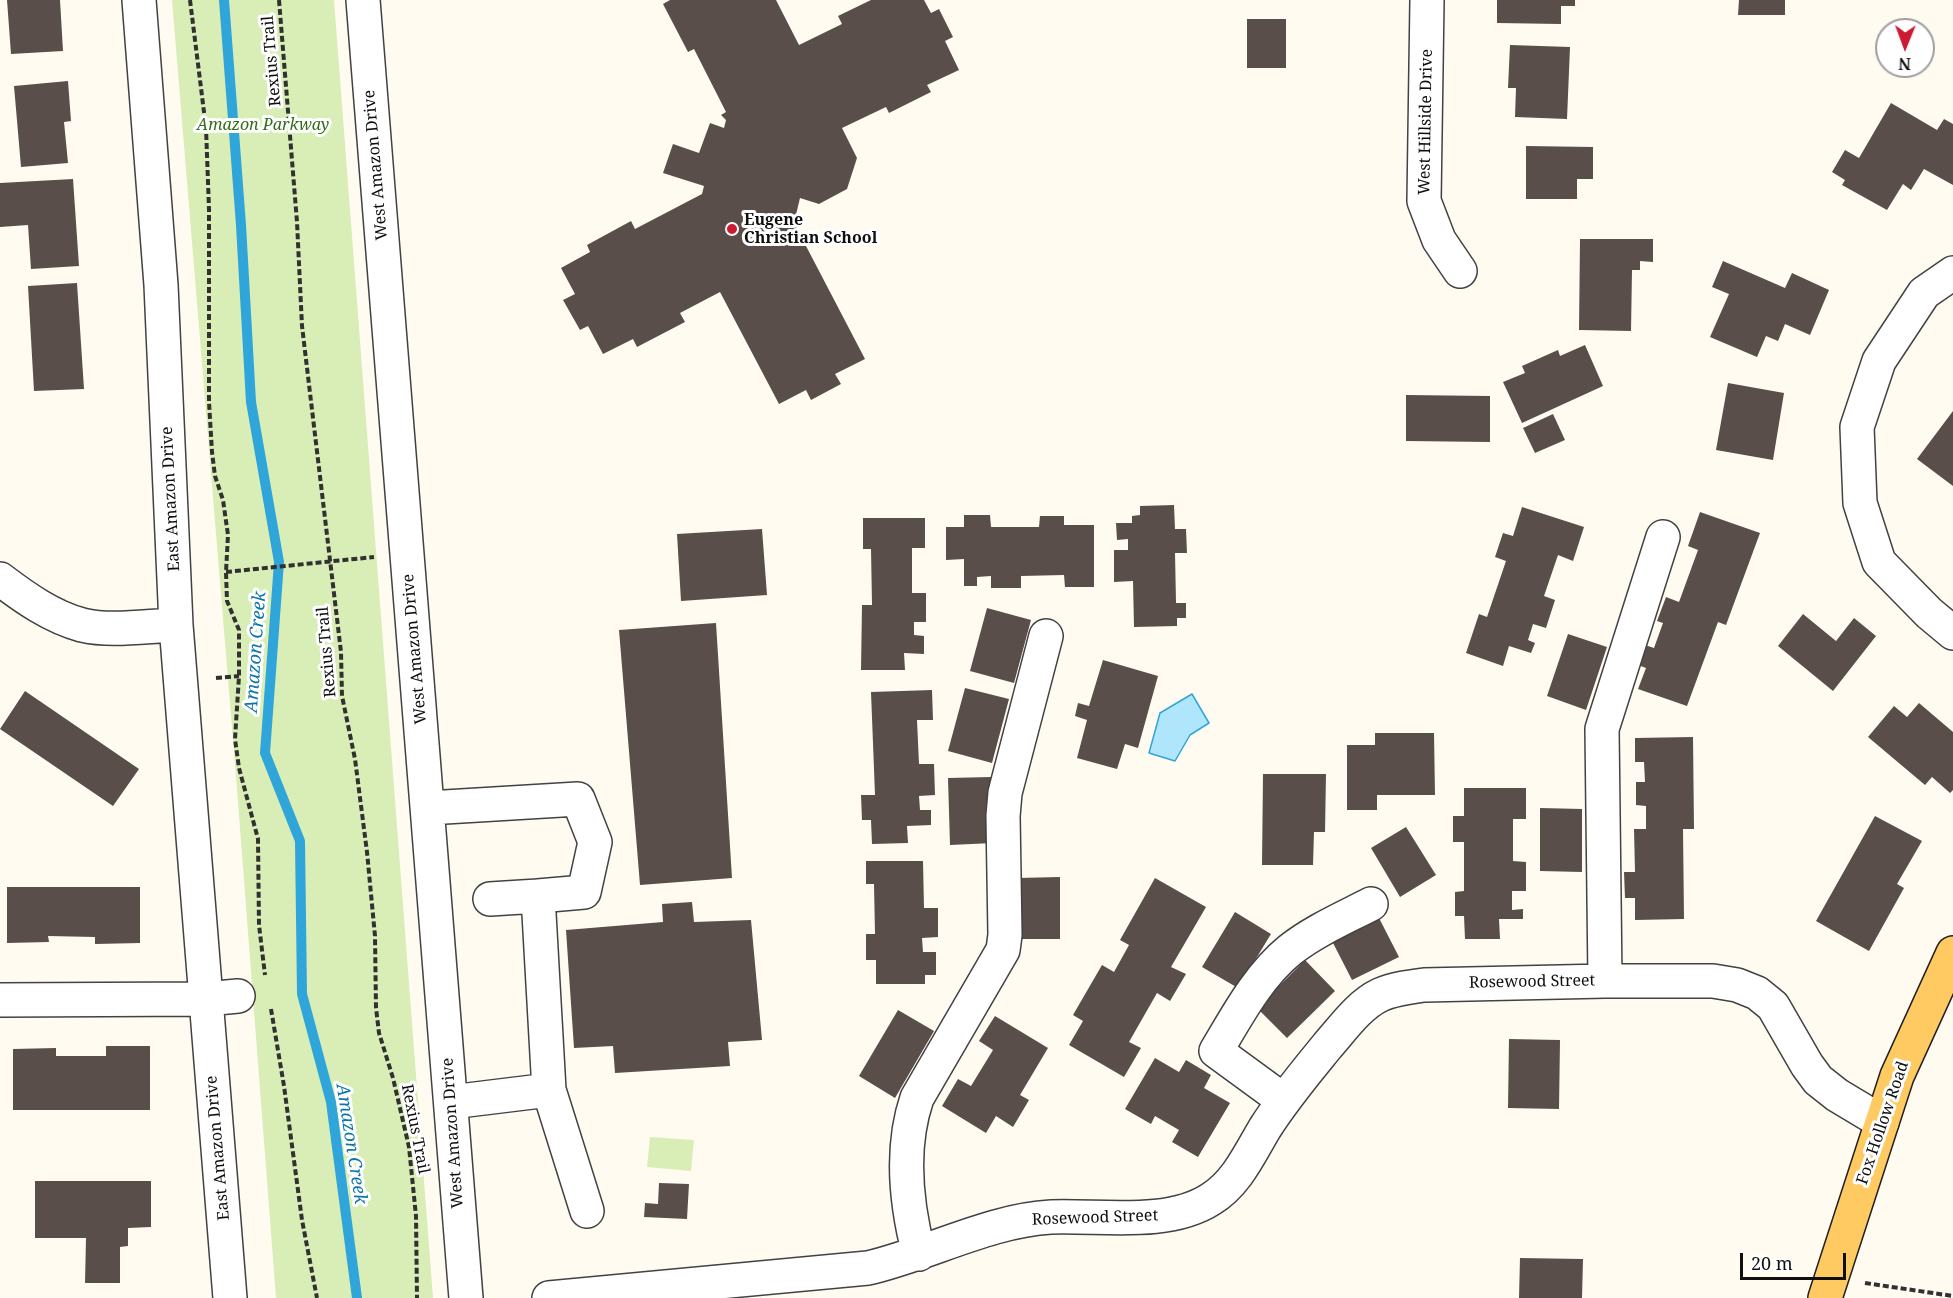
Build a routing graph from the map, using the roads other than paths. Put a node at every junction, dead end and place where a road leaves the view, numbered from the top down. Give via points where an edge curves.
1 (139, 0) edge
2 (363, 0) edge
3 (1427, 0) edge
4 (1460, 271) dead end
5 (1953, 273) edge
6 (1664, 537) dead end
7 (0, 579) edge
8 (176, 626) junction
9 (1953, 633) edge
10 (1046, 636) dead end
11 (428, 808) junction
12 (538, 896) junction
13 (490, 899) dead end
14 (1371, 904) dead end
15 (1953, 953) edge
16 (1605, 981) junction
17 (222, 997) junction
18 (0, 1000) edge
19 (549, 1090) junction
20 (1282, 1100) junction
21 (451, 1102) junction
22 (1882, 1122) junction
23 (587, 1211) dead end
24 (919, 1254) junction
25 (1828, 1288) edge
26 (230, 1298) edge
27 (466, 1298) edge
28 (549, 1298) edge

1 - 8 street, East Amazon Drive via 161,285
2 - 11 street, West Amazon Drive
3 - 4 street, West Hillside Drive via 1424,201 1439,240
5 - 9 street via 1924,293 1879,361 1857,427 1860,503 1879,562
6 - 16 street via 1602,729
7 - 8 street via 31,602 82,625
8 - 17 street, East Amazon Drive
10 - 24 street via 1005,793 1003,950 916,1098 909,1119 909,1211
11 - 12 street via 578,799 595,842 584,892
11 - 21 street, West Amazon Drive
12 - 13 street
12 - 19 street
14 - 20 street via 1319,930 1290,950 1257,986 1216,1051
15 - 22 main road, Fox Hollow Road via 1897,1076
16 - 20 street, Rosewood Street via 1424,984 1400,988 1361,1009
16 - 22 street, Rosewood Street via 1713,981 1757,993 1773,1006 1818,1080
17 - 18 street
17 - 26 street, East Amazon Drive
19 - 21 street
19 - 23 street
20 - 24 street, Rosewood Street via 1227,1188 1192,1210 1167,1216 1049,1217 1020,1221
21 - 27 street, West Amazon Drive
22 - 25 main road, Fox Hollow Road
24 - 28 street, Rosewood Street via 868,1268

